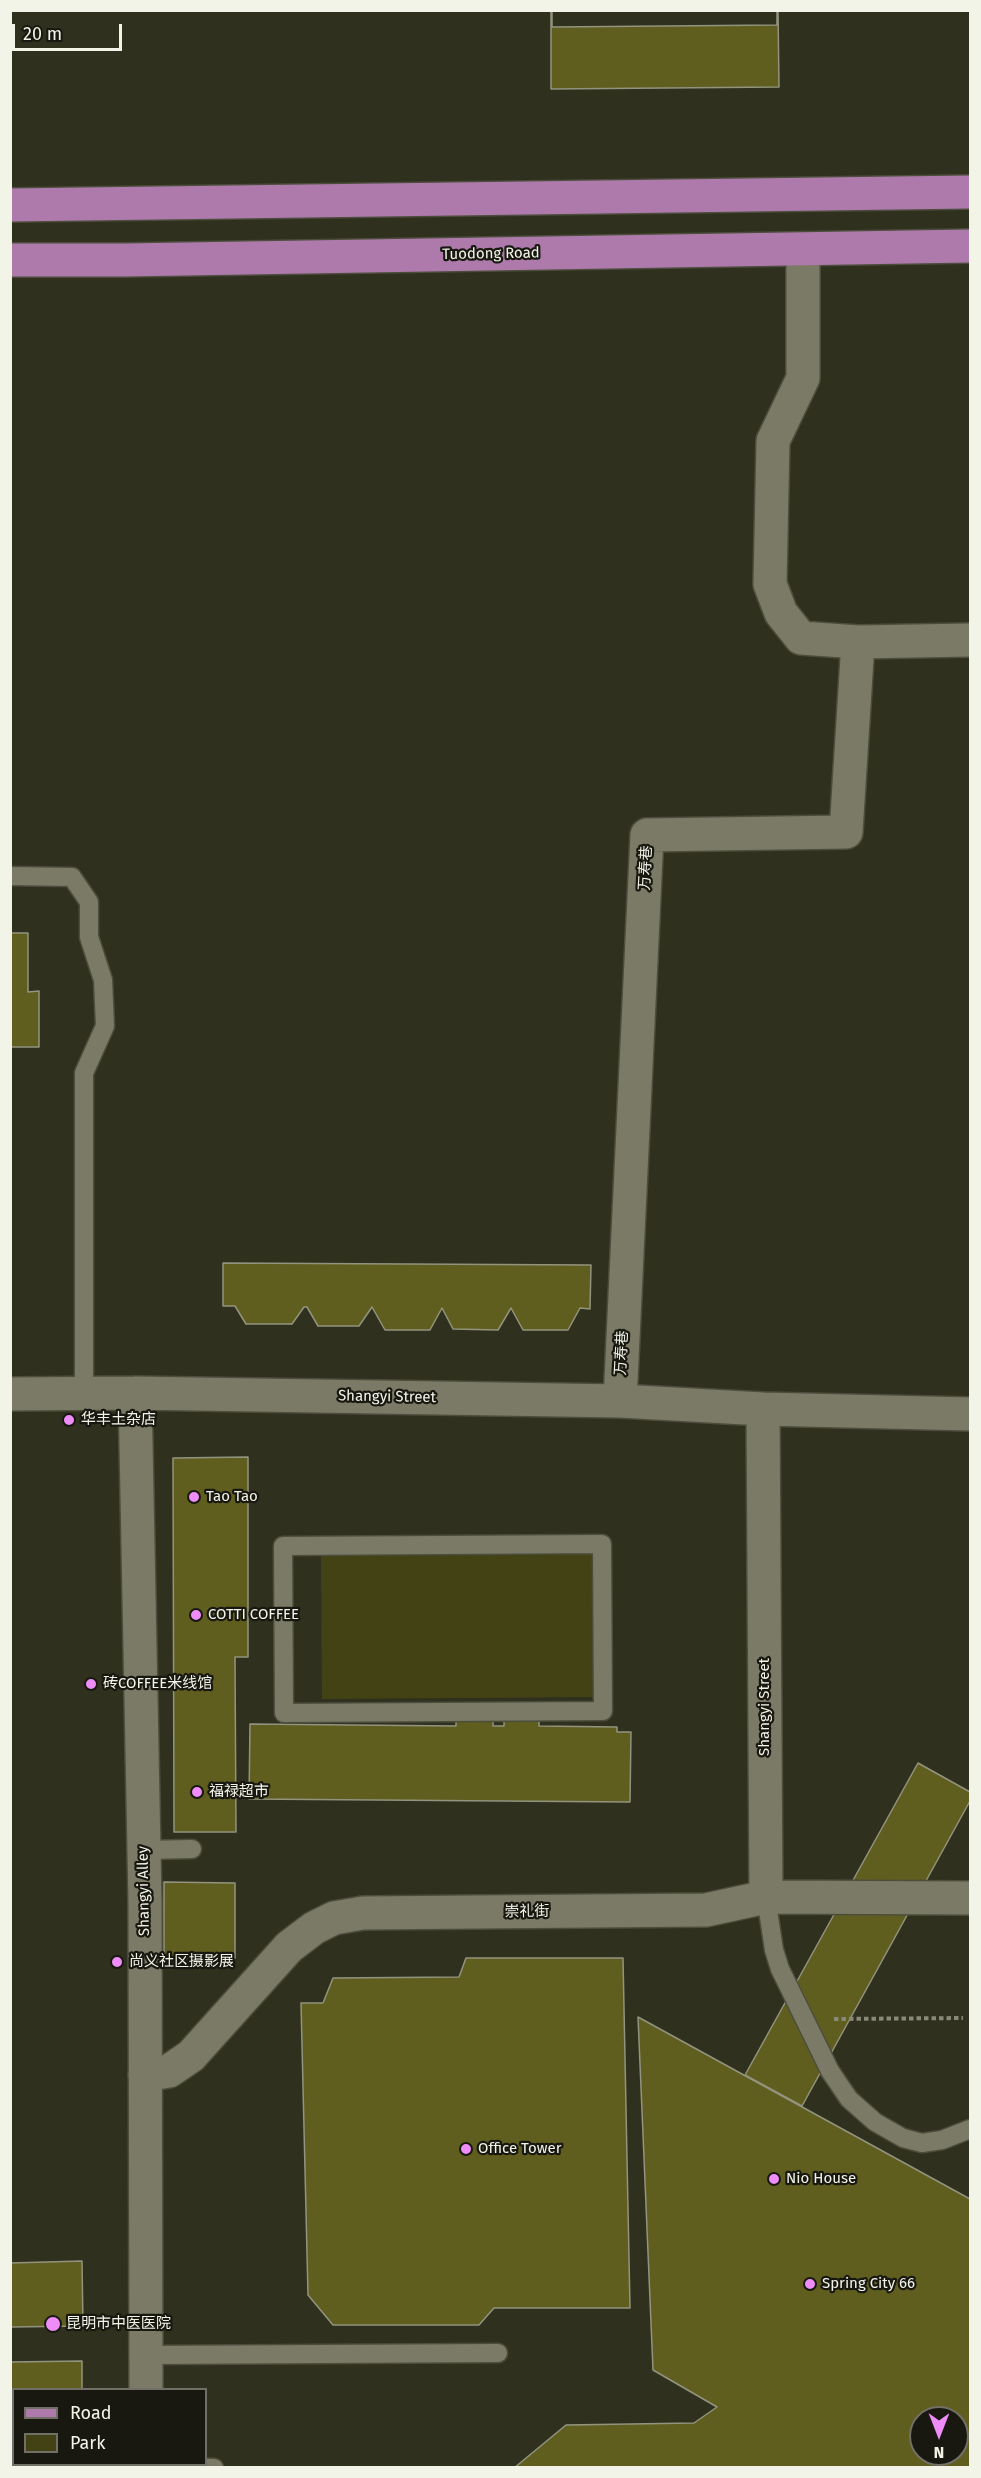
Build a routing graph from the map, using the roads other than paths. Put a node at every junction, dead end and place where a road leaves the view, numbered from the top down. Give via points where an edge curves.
1 (970, 192) edge
2 (10, 205) edge
3 (970, 246) edge
4 (803, 250) junction
5 (10, 260) edge
6 (970, 640) edge
7 (858, 642) junction
8 (10, 876) edge
9 (135, 1393) junction
10 (10, 1394) edge
11 (84, 1394) junction
12 (620, 1401) junction
13 (763, 1409) junction
14 (970, 1414) edge
15 (603, 1711) joint
16 (192, 1849) dead end
17 (144, 1850) junction
18 (766, 1897) junction
19 (970, 1898) edge
20 (145, 2074) junction
21 (970, 2129) edge
22 (498, 2353) dead end
23 (146, 2355) junction
24 (146, 2388) edge
25 (147, 2466) edge
26 (214, 2468) edge

1 - 2 main road
3 - 4 main road, Tuodong Road
4 - 5 main road, Tuodong Road
4 - 7 street via 803,378 773,441 770,584 781,613 801,638
6 - 7 street
7 - 12 street, 万寿巷 via 846,832 647,835
8 - 11 lane via 72,877 89,902 89,937 103,980 105,1026 84,1072
9 - 11 street, Shangyi Street
9 - 12 street, Shangyi Street
9 - 17 street, Shangyi Alley
10 - 11 street, Shangyi Street
12 - 13 street, Shangyi Street
13 - 14 street, Shangyi Street
13 - 18 street, Shangyi Street
15 - 15 lane via 284,1713 283,1546 602,1544
16 - 17 lane
17 - 20 street, Shangyi Alley
18 - 19 street, 崇礼街
18 - 20 street, 崇礼街 via 706,1910 363,1913 334,1918 289,1947 191,2056 169,2071
18 - 21 lane via 780,1969 830,2071 849,2099 903,2138 922,2143
20 - 23 street, Shangyi Alley
22 - 23 lane
23 - 24 street, Shangyi Alley
25 - 26 lane

